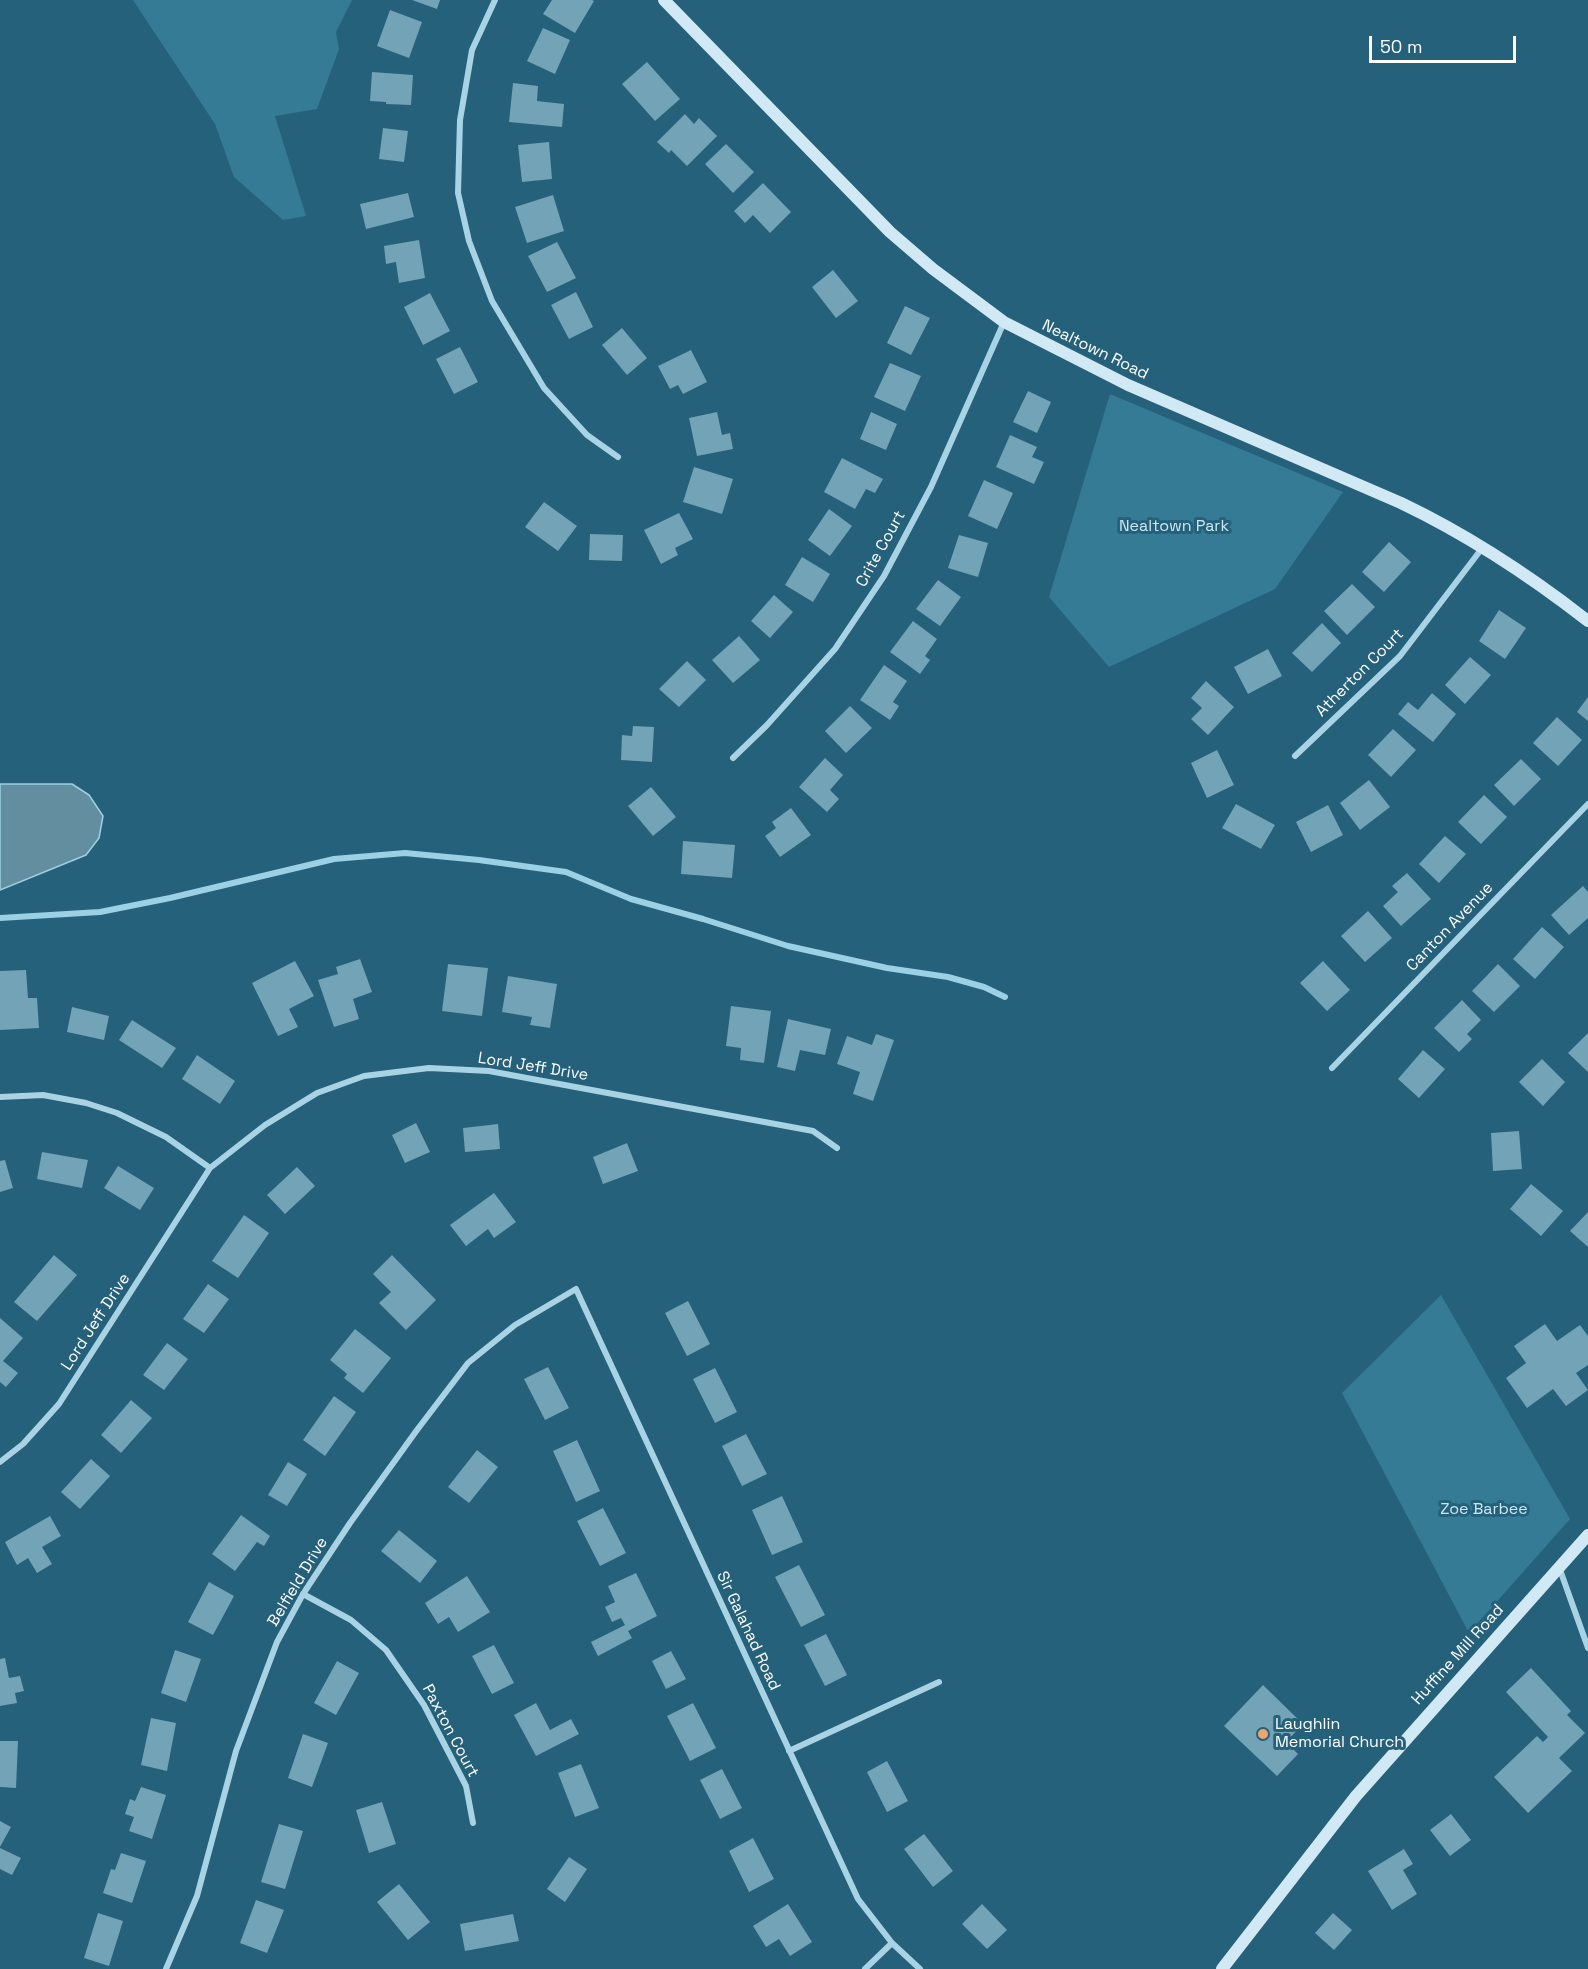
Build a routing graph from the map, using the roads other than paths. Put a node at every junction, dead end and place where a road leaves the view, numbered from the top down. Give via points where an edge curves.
1 (495, 0) edge
2 (664, 0) edge
3 (1004, 322) junction
4 (618, 457) dead end
5 (1483, 546) junction
6 (1588, 621) edge
7 (1295, 756) dead end
8 (734, 758) dead end
9 (1588, 804) edge
10 (1332, 1068) dead end
11 (0, 1096) edge
12 (837, 1148) dead end
13 (210, 1168) junction
14 (576, 1289) joint
15 (0, 1462) edge
16 (1588, 1535) edge
17 (1559, 1566) junction
18 (303, 1594) junction
19 (1588, 1647) edge
20 (939, 1682) dead end
21 (789, 1751) junction
22 (473, 1824) dead end
23 (892, 1943) junction
24 (166, 1969) edge
25 (865, 1969) edge
26 (920, 1969) edge
27 (1222, 1969) edge

1 - 4 street via 472,50 460,120 458,193 469,241 492,301 544,388 587,435
2 - 3 street, Nealtown Road via 890,232
3 - 5 street, Nealtown Road via 1128,385 1401,503
3 - 8 street, Crite Court via 931,487 884,576 835,649
5 - 6 street, Nealtown Road
5 - 7 street, Atherton Court via 1400,656
9 - 10 street, Canton Avenue
11 - 13 street via 43,1095 117,1113 166,1137
12 - 13 street, Lord Jeff Drive via 813,1131 489,1071 429,1068 364,1076 317,1093 264,1125
13 - 15 street, Lord Jeff Drive via 60,1404 23,1444
14 - 18 street, Belfield Drive via 515,1325 468,1363 350,1523
14 - 21 street, Sir Galahad Road
16 - 17 street, Huffine Mill Road
17 - 19 street
17 - 27 street, Huffine Mill Road via 1356,1796
18 - 22 street, Paxton Court via 351,1620 386,1650 424,1706 466,1786
18 - 24 street, Belfield Drive via 278,1642 236,1751 197,1896
20 - 21 street
21 - 23 street, Sir Galahad Road via 858,1899
23 - 25 street
23 - 26 street, Sir Galahad Road

